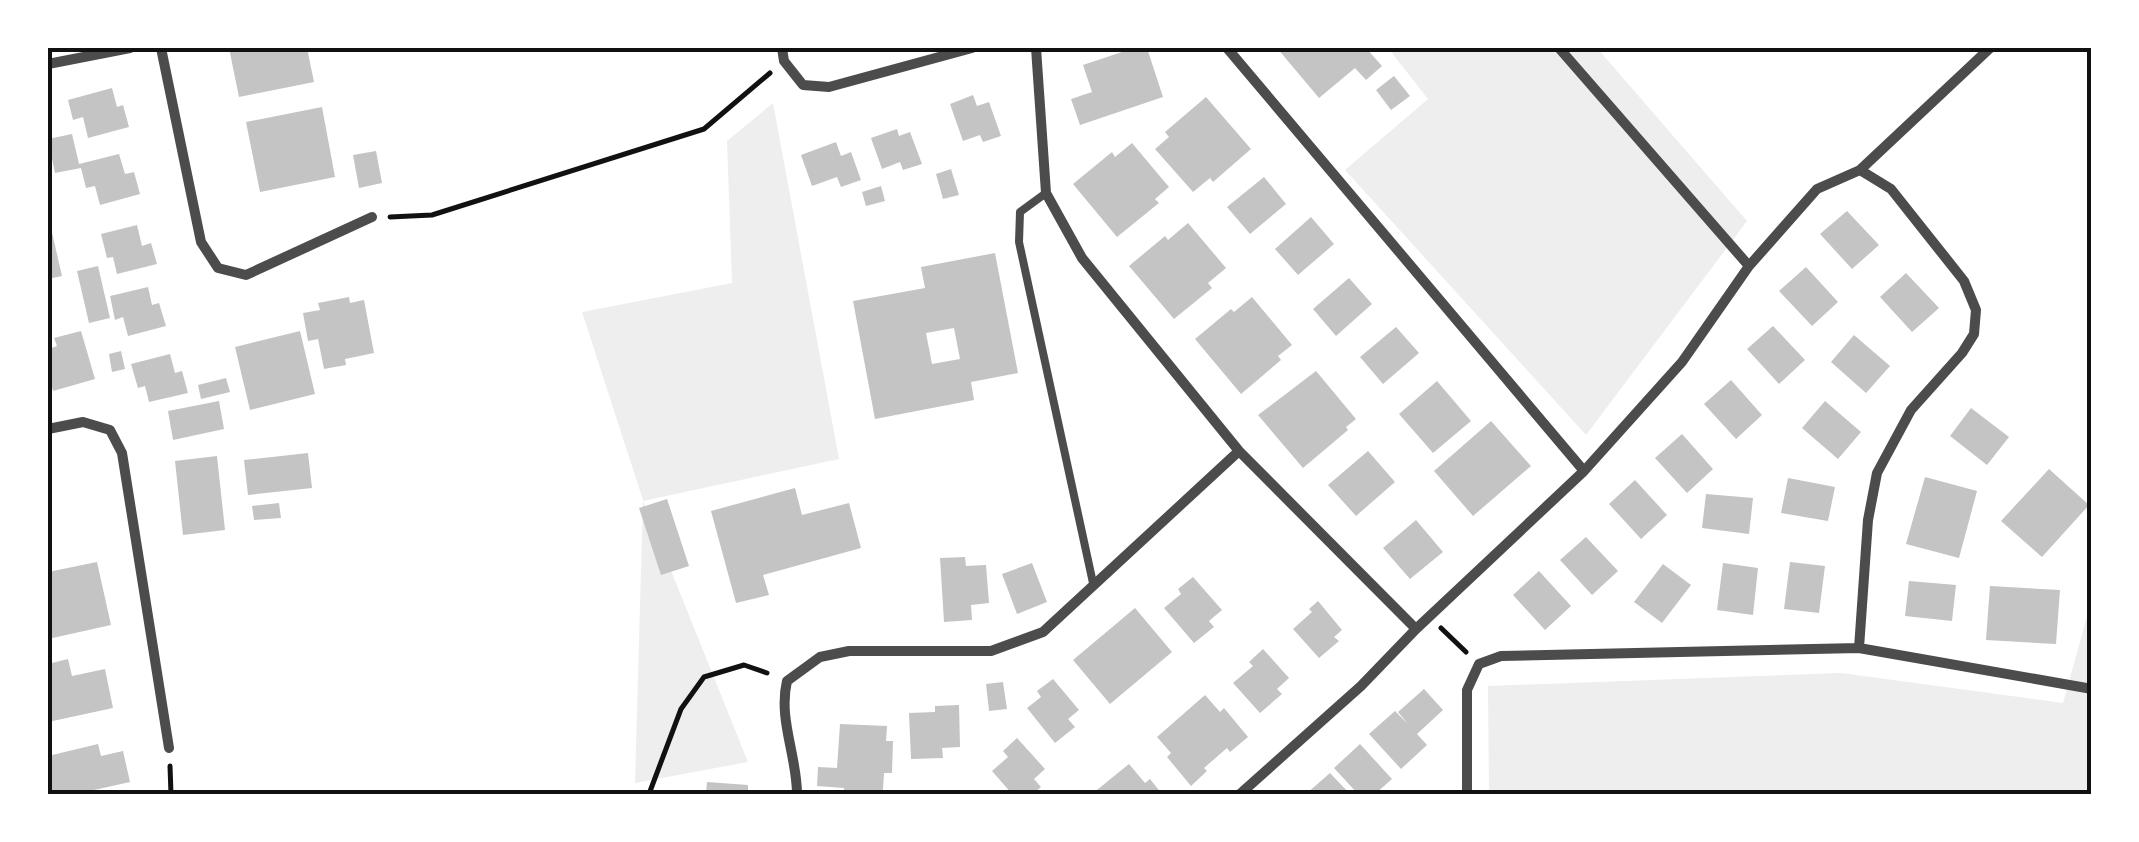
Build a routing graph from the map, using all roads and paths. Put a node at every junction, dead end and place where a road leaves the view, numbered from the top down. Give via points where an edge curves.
1 (130, 48) edge
2 (160, 48) edge
3 (782, 48) edge
4 (972, 48) edge
5 (1036, 48) edge
6 (1227, 48) edge
7 (1559, 48) edge
8 (1990, 48) edge
9 (784, 61) junction
10 (48, 64) edge
11 (1860, 170) junction
12 (1046, 193) junction
13 (372, 218) joint
14 (1749, 266) junction
15 (48, 429) edge
16 (1239, 451) junction
17 (1584, 471) junction
18 (1093, 583) junction
19 (1429, 616) junction
20 (1416, 629) junction
21 (1859, 648) junction
22 (1478, 664) junction
23 (787, 681) junction
24 (2092, 689) edge
25 (169, 748) joint
26 (171, 794) edge
27 (649, 794) edge
28 (797, 794) edge
29 (1240, 794) edge
30 (1467, 794) edge

1 - 10 street
2 - 13 street via 201,242 218,268 246,275
3 - 9 street
4 - 9 street via 829,87 803,85
5 - 12 street
6 - 17 street
7 - 14 street
8 - 11 street
9 - 13 path via 704,129 432,214
11 - 14 street via 1818,189
11 - 21 street via 1891,189 1964,281 1976,310 1974,334 1910,410 1877,473
12 - 16 street via 1082,258
12 - 18 lane via 1020,212 1019,242
14 - 17 street via 1682,362
15 - 25 street via 84,422 110,430 122,453
16 - 18 street
16 - 20 street
17 - 19 street
18 - 23 street via 1043,632 991,651 848,651 820,657
19 - 20 street
19 - 22 path
20 - 29 street
21 - 22 street via 1501,656
21 - 24 street
22 - 30 street via 1466,690
23 - 27 path via 744,665 704,677 681,709
23 - 28 street
25 - 26 path

